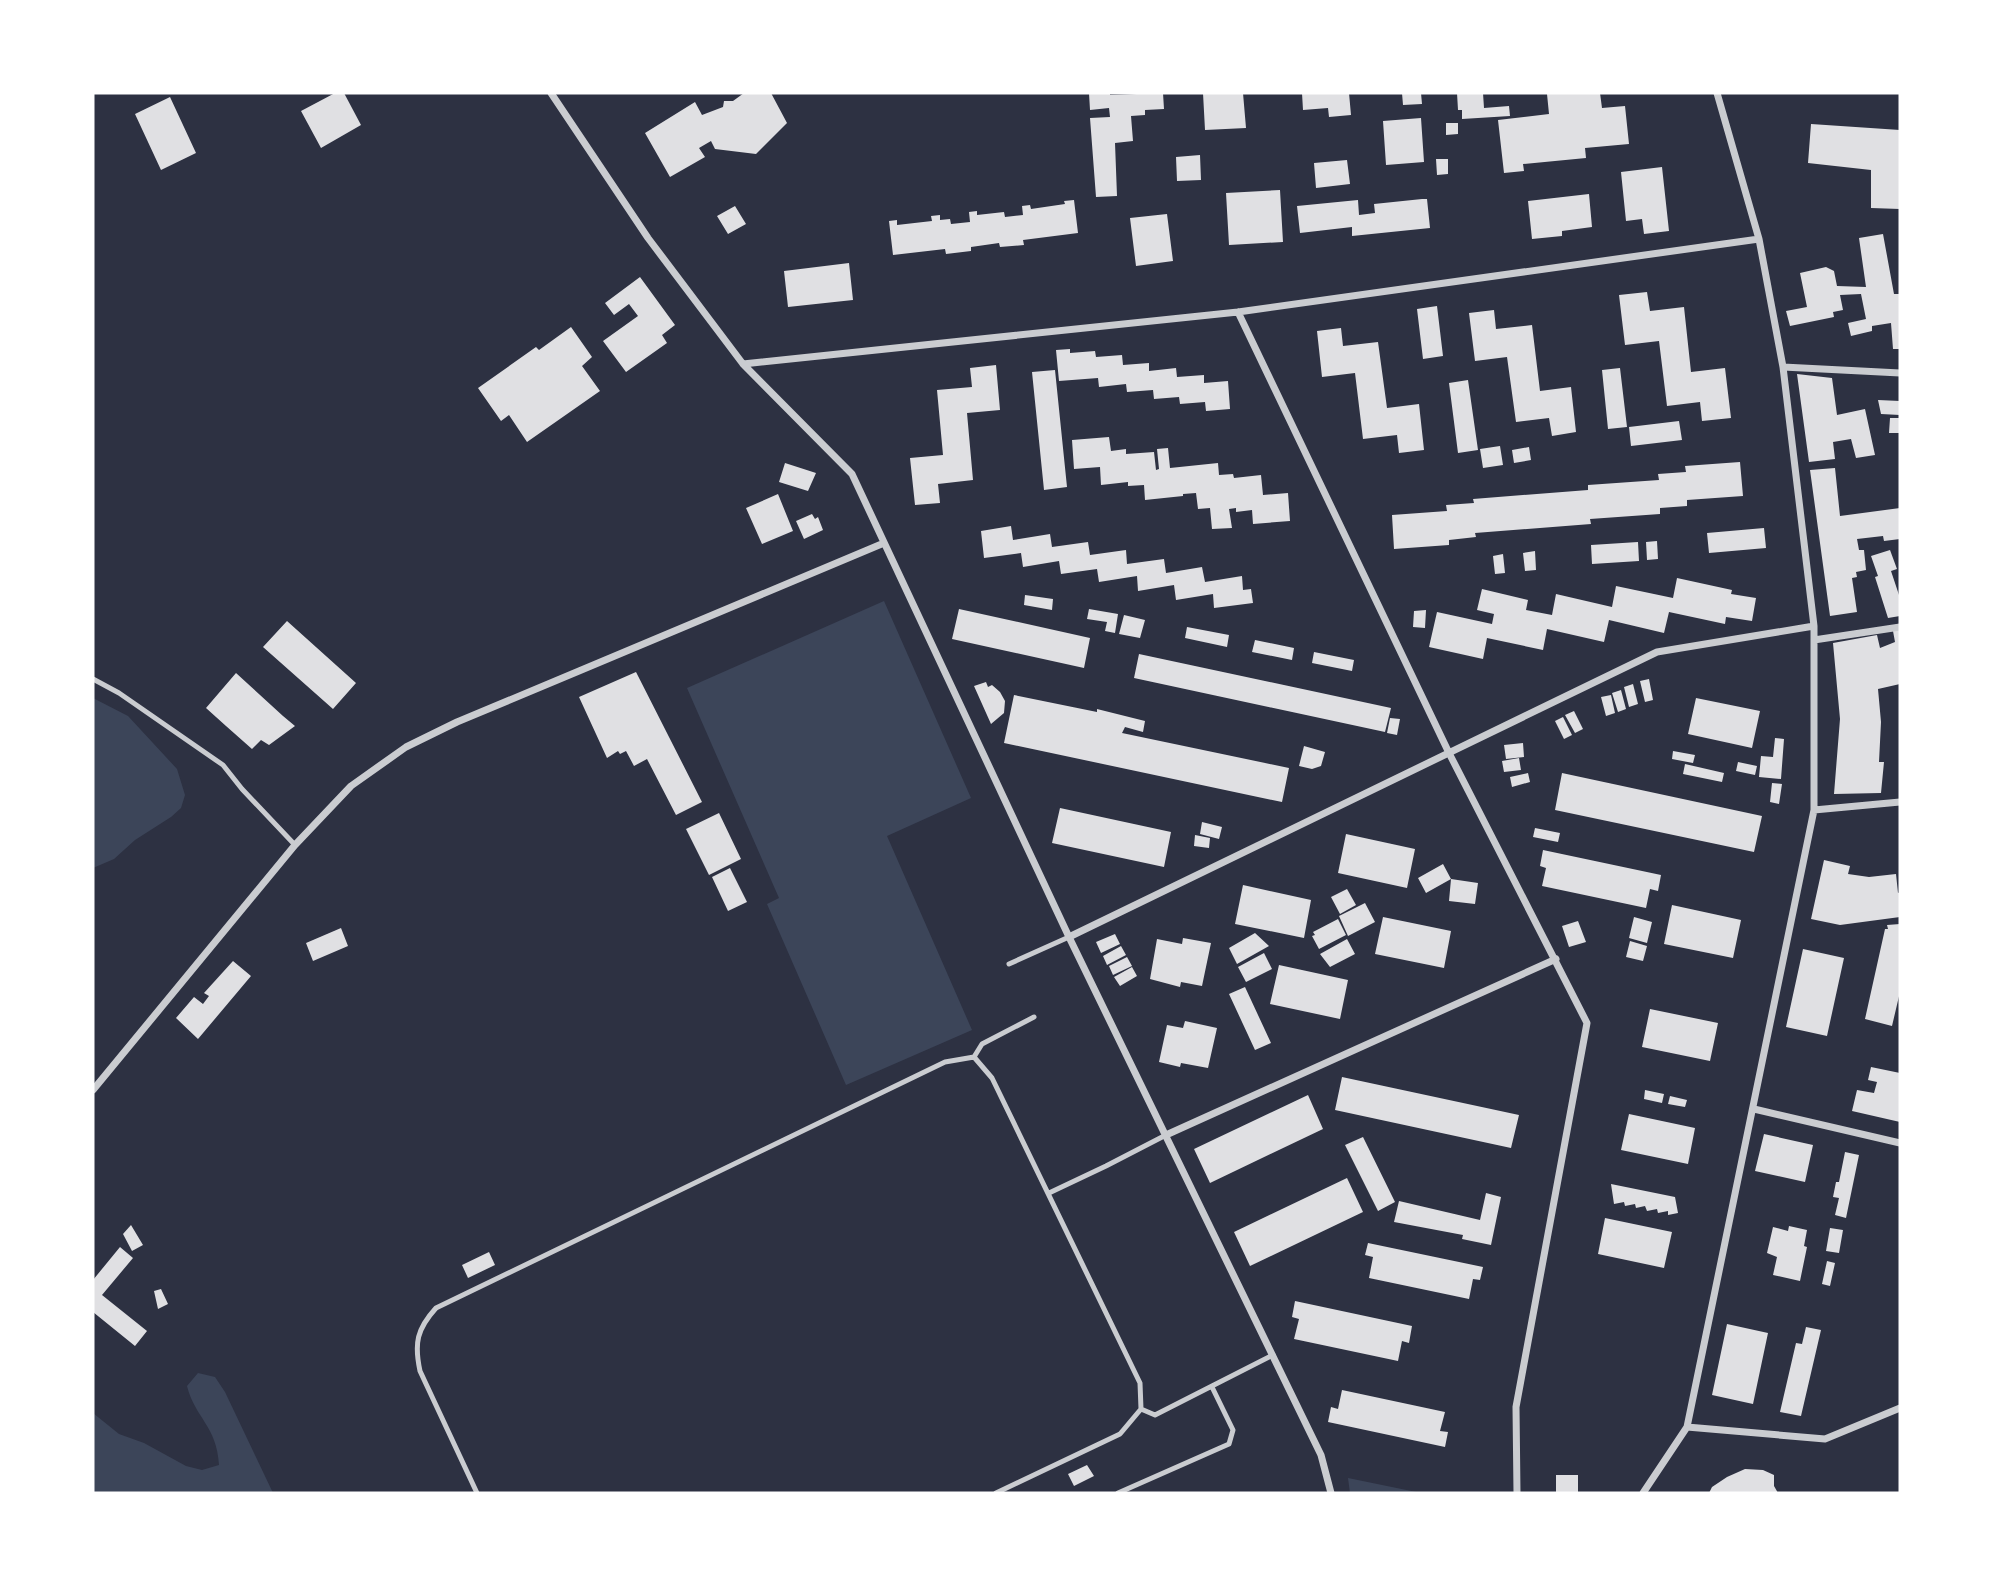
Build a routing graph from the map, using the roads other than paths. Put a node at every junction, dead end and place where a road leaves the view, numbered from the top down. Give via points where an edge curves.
1 (551, 93) edge
2 (1717, 93) edge
3 (1759, 239) junction
4 (1238, 312) junction
5 (744, 364) junction
6 (1783, 367) junction
7 (1900, 373) edge
8 (884, 543) junction
9 (1814, 626) junction
10 (1900, 627) edge
11 (1814, 640) junction
12 (93, 680) edge
13 (1449, 753) junction
14 (1900, 802) edge
15 (1814, 810) junction
16 (295, 845) junction
17 (1069, 937) junction
18 (1556, 959) junction
19 (1009, 964) dead end
20 (1034, 1017) dead end
21 (974, 1057) junction
22 (93, 1090) edge
23 (1754, 1109) junction
24 (1166, 1135) junction
25 (1900, 1143) edge
26 (1049, 1193) junction
27 (1273, 1355) junction
28 (1212, 1387) junction
29 (1900, 1408) edge
30 (1141, 1409) junction
31 (1688, 1427) junction
32 (477, 1493) edge
33 (996, 1493) edge
34 (1118, 1493) edge
35 (1331, 1493) edge
36 (1517, 1493) edge
37 (1643, 1493) edge

1 - 5 street via 648,238
2 - 3 street
3 - 4 street
3 - 6 street
4 - 5 street
4 - 13 street
5 - 8 street via 852,474
6 - 7 street
6 - 9 street
8 - 16 street via 406,747 351,786
8 - 17 street
9 - 11 street
9 - 13 street via 1657,652
10 - 11 street
11 - 15 street
12 - 16 lane via 223,765
13 - 17 street
13 - 18 street
14 - 15 street
15 - 23 street
16 - 22 street
17 - 19 lane
17 - 24 street
18 - 24 street
18 - 36 street via 1587,1023 1516,1407
20 - 21 lane via 982,1044
21 - 26 lane via 992,1078
21 - 32 lane via 945,1062 436,1308 418,1337 416,1354
23 - 25 street
23 - 31 street
24 - 26 lane
24 - 27 street
26 - 30 lane via 1140,1383
27 - 28 lane
27 - 35 street via 1321,1455
28 - 30 lane via 1156,1415
28 - 34 lane via 1233,1430 1229,1444
29 - 31 street via 1825,1439
30 - 33 lane via 1120,1434
31 - 37 street

